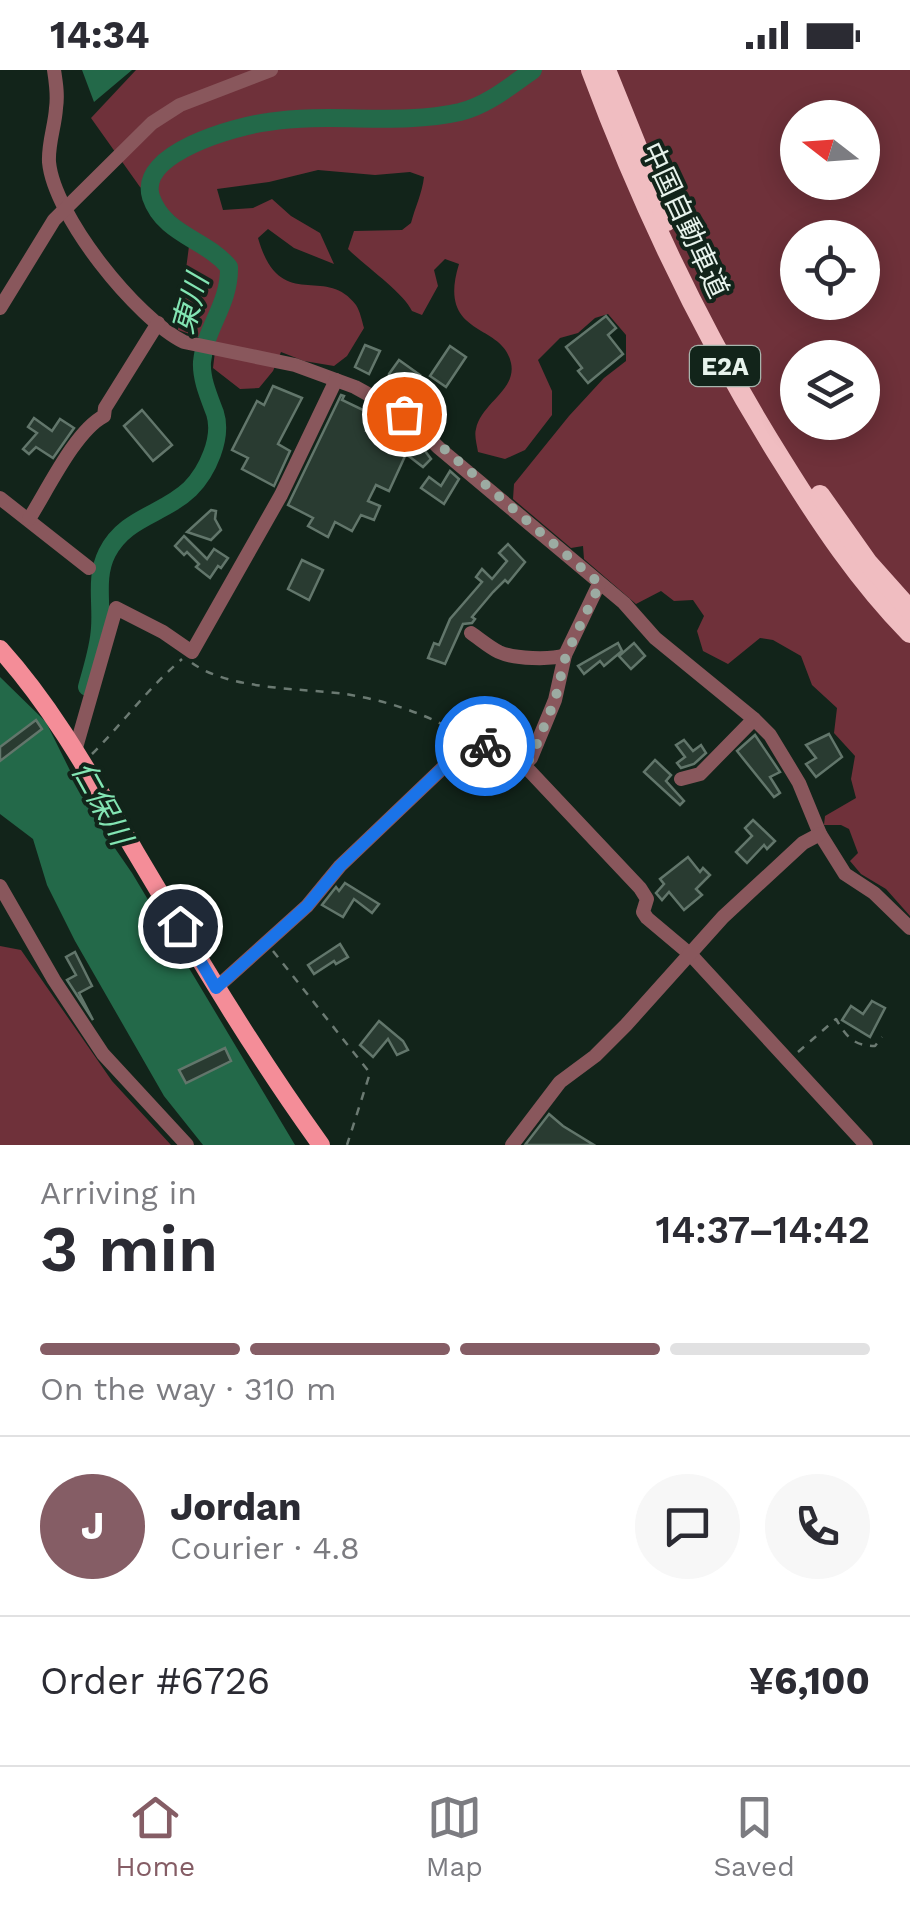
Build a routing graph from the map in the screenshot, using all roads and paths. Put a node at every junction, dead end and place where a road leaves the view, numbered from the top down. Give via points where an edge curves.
1 (54, 70) edge
2 (271, 70) edge
3 (591, 70) edge
4 (606, 70) edge
5 (64, 211) junction
6 (0, 308) edge
7 (158, 323) junction
8 (336, 380) junction
9 (0, 498) edge
10 (29, 519) junction
11 (89, 568) dead end
12 (600, 584) junction
13 (910, 610) edge
14 (471, 633) dead end
15 (910, 633) edge
16 (0, 649) edge
17 (566, 655) junction
18 (754, 718) junction
19 (472, 740) junction
20 (75, 750) junction
21 (524, 765) junction
22 (681, 779) dead end
23 (820, 834) junction
24 (0, 886) edge
25 (910, 928) edge
26 (265, 942) junction
27 (691, 956) junction
28 (216, 988) junction
29 (882, 1037) dead end
30 (789, 1060) junction
31 (187, 1145) edge
32 (320, 1145) edge
33 (347, 1145) edge
34 (512, 1145) edge
35 (866, 1145) edge

1 - 5 street via 49,158
2 - 5 street via 180,104 152,123
3 - 15 highway, 中国自動車道 / E2A via 641,198 719,356 825,528
4 - 13 highway, 中国自動車道 / E2A via 656,196 752,387 836,520
5 - 6 street
5 - 7 street via 120,286
7 - 8 street via 184,342
7 - 10 street via 104,416
8 - 12 street via 404,414
8 - 20 street via 282,495 192,652 116,608
9 - 10 street
10 - 11 street
12 - 17 street
12 - 18 street
14 - 17 street via 506,654 547,660
16 - 20 main road
17 - 21 street via 555,700
18 - 22 street via 700,774
18 - 23 street via 799,783
19 - 20 path via 409,710 348,694 241,680 184,657 125,721
19 - 21 street
19 - 26 street
20 - 28 main road
21 - 27 street via 640,888 647,918
23 - 25 street via 845,874
23 - 27 street via 723,917
24 - 31 street via 103,1054
26 - 28 street
26 - 33 path via 370,1074
27 - 30 street
27 - 34 street via 552,1092
28 - 32 main road
29 - 30 path via 874,1046 860,1046 836,1018
30 - 35 street

